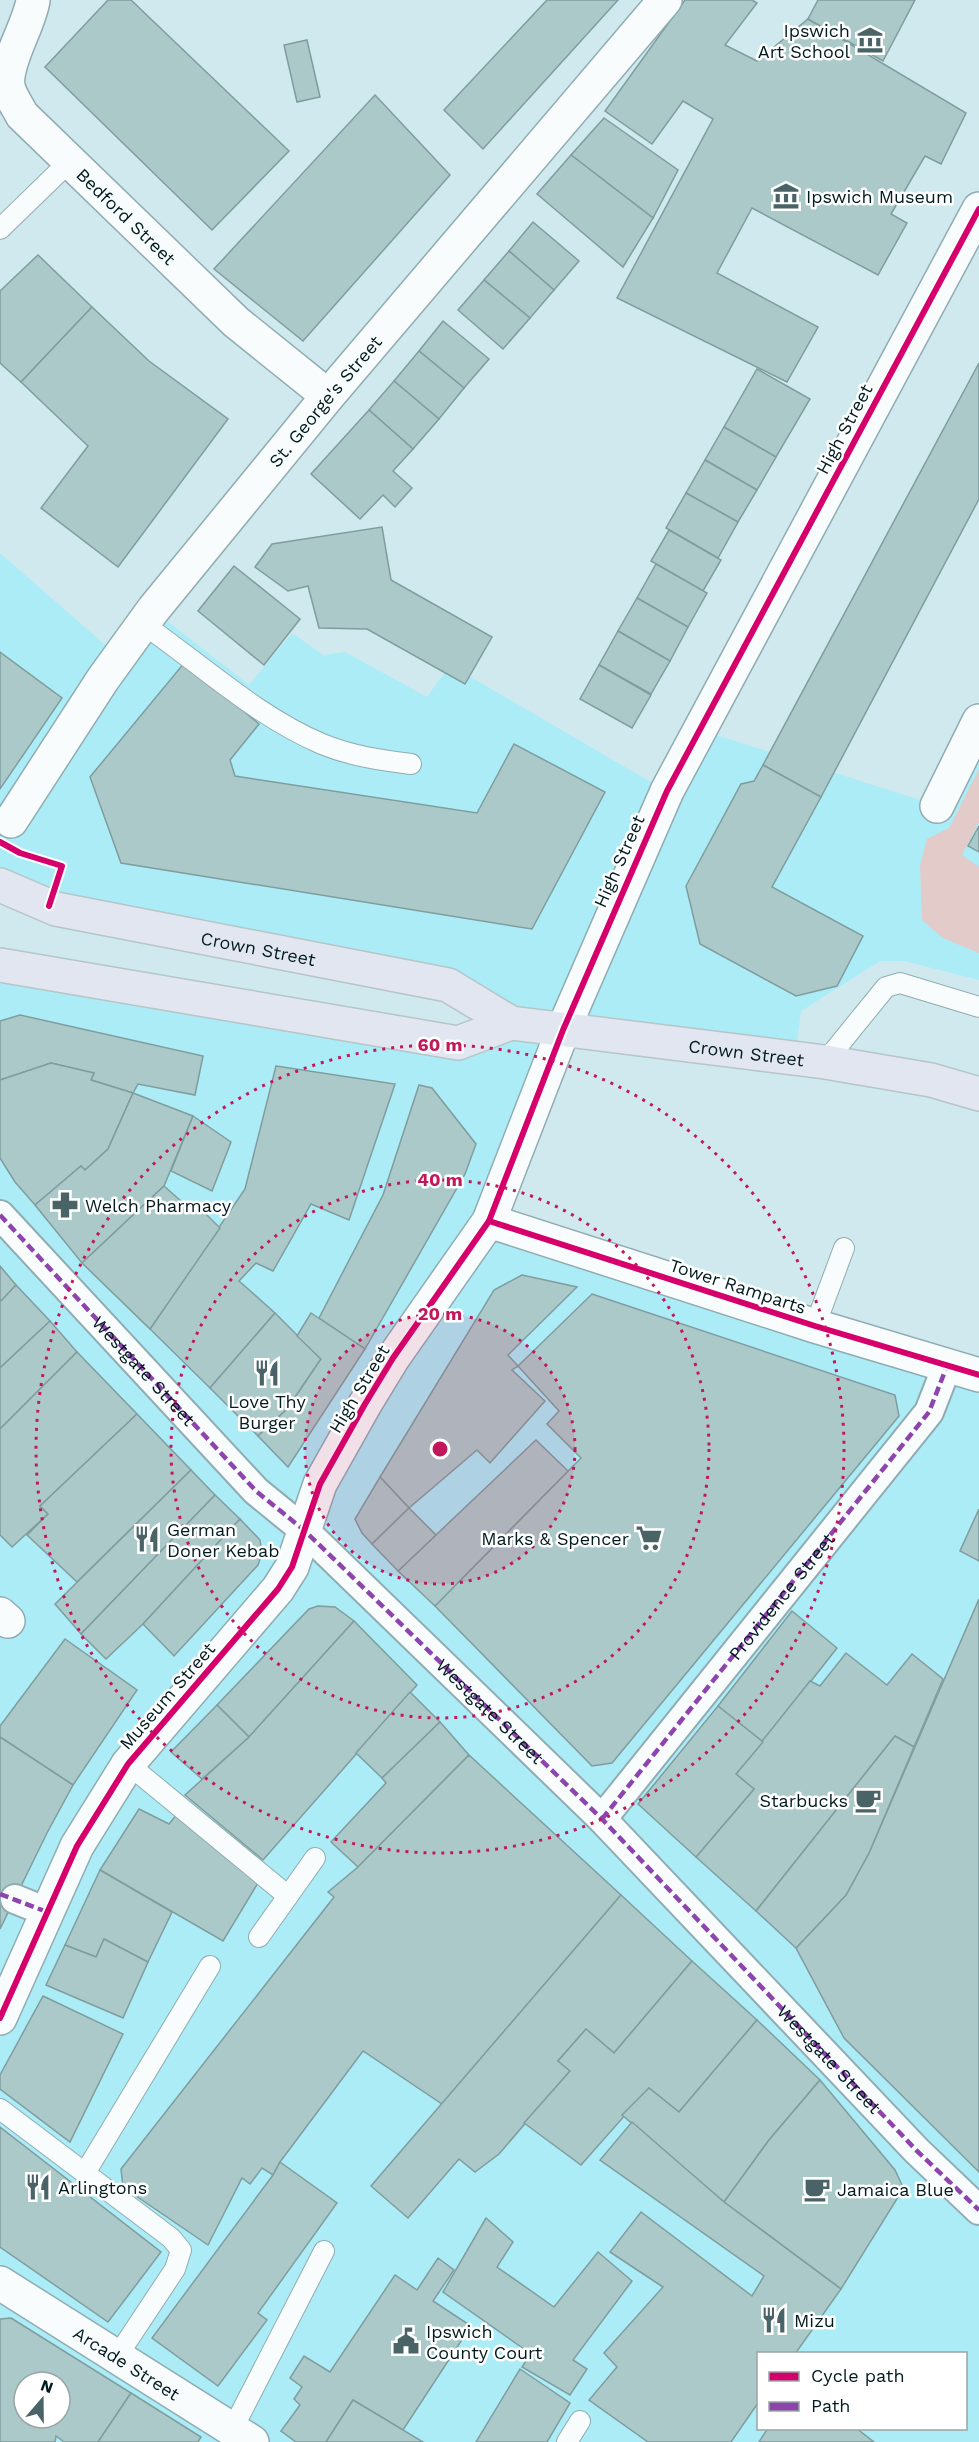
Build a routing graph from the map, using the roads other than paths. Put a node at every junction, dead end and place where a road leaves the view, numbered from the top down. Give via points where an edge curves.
1 (33, 0) edge
2 (665, 0) edge
3 (69, 162) junction
4 (979, 209) edge
5 (0, 229) edge
6 (328, 396) junction
7 (143, 624) junction
8 (979, 721) edge
9 (411, 764) dead end
10 (937, 806) dead end
11 (11, 821) dead end
12 (0, 885) edge
13 (0, 965) edge
14 (979, 1007) edge
15 (511, 1023) junction
16 (563, 1030) junction
17 (825, 1062) junction
18 (979, 1094) edge
19 (0, 1215) edge
20 (489, 1221) junction
21 (844, 1248) dead end
22 (815, 1326) junction
23 (947, 1366) junction
24 (979, 1376) edge
25 (305, 1531) junction
26 (128, 1764) junction
27 (602, 1819) junction
28 (315, 1858) dead end
29 (288, 1896) junction
30 (15, 1899) dead end
31 (48, 1912) junction
32 (259, 1937) dead end
33 (210, 1966) dead end
34 (0, 2018) edge
35 (0, 2109) edge
36 (85, 2173) junction
37 (979, 2210) edge
38 (324, 2251) dead end
39 (0, 2283) edge
40 (118, 2355) junction
41 (580, 2421) dead end
42 (242, 2436) edge
43 (567, 2442) edge

1 - 3 street, Bedford Street via 8,74 8,88 22,115
2 - 6 street, St. George's Street
3 - 5 lane
3 - 6 street, Bedford Street via 236,322
4 - 16 street, High Street via 667,791
6 - 7 street, St. George's Street
7 - 9 lane via 256,706 304,735 364,758
7 - 11 street, St. George's Street
8 - 10 street
12 - 15 main road, Crown Street via 56,909 448,985
13 - 15 main road, Crown Street via 458,1043
14 - 17 lane via 900,983 886,987
15 - 16 main road, Crown Street
16 - 17 main road, Crown Street
16 - 20 street, High Street
17 - 18 main road, Crown Street via 931,1080
19 - 25 street, Westgate Street via 256,1491
20 - 22 street, Tower Ramparts
20 - 25 street, High Street via 365,1404 320,1485
21 - 22 lane
22 - 23 street, Tower Ramparts
23 - 24 street, Tower Ramparts
23 - 27 street, Providence Street via 929,1412
25 - 26 street, Museum Street via 292,1567 278,1589
25 - 27 street, Westgate Street
26 - 29 lane
26 - 31 street, Museum Street via 77,1846
27 - 37 street, Westgate Street via 917,2151
28 - 29 lane
29 - 32 lane
30 - 31 street
31 - 34 street, Museum Street
33 - 36 lane
35 - 36 lane
36 - 40 lane via 171,2238 181,2250 175,2269
38 - 42 lane
39 - 40 street, Arcade Street
40 - 42 street, Arcade Street
41 - 43 lane

